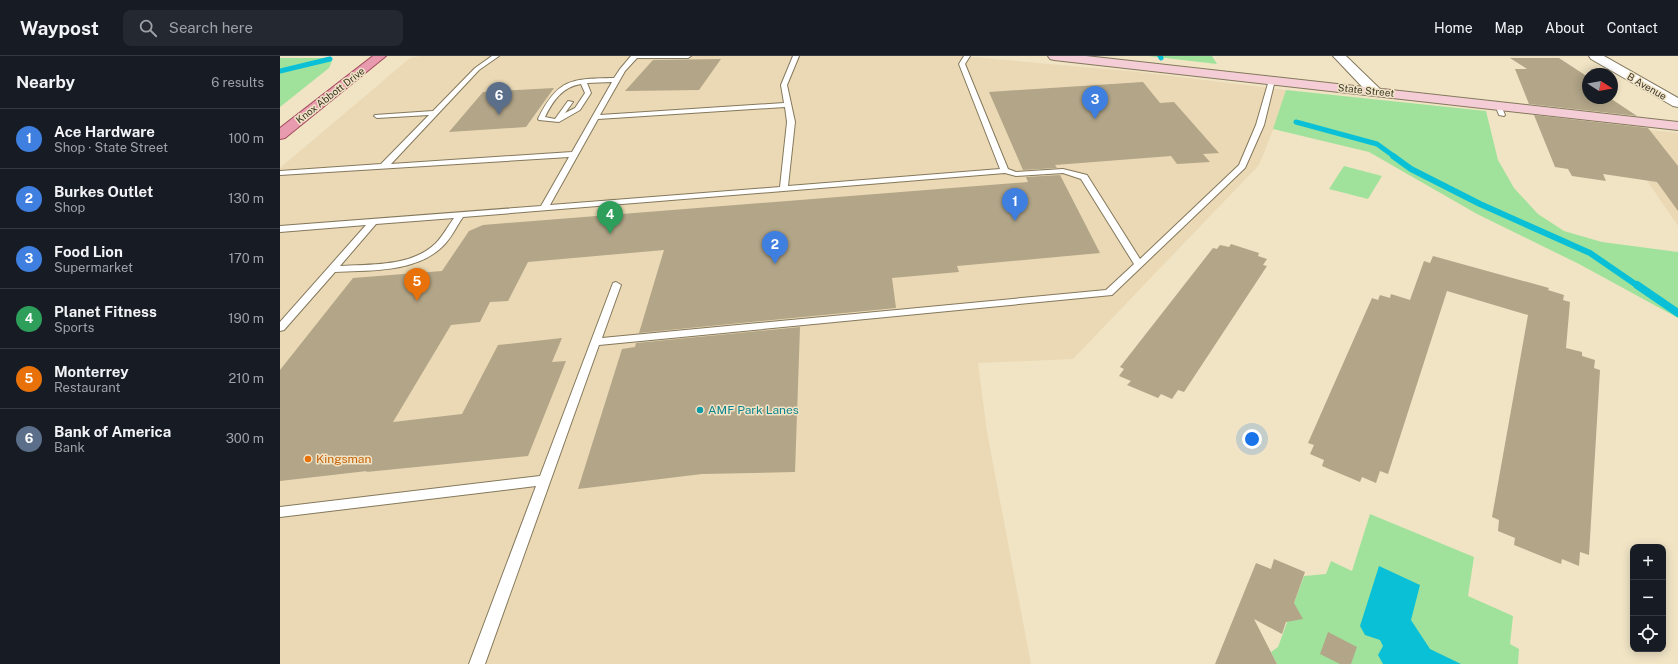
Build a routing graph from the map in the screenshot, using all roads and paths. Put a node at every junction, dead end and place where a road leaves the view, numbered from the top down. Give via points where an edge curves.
1 (380, 56) edge
2 (496, 56) edge
3 (634, 56) edge
4 (688, 56) edge
5 (796, 56) edge
6 (967, 56) edge
7 (1054, 56) edge
8 (1339, 56) edge
9 (1595, 56) edge
10 (616, 80) junction
11 (1272, 80) junction
12 (581, 84) junction
13 (1374, 91) junction
14 (570, 102) dead end
15 (1678, 103) edge
16 (788, 105) junction
17 (435, 113) junction
18 (554, 115) junction
19 (377, 116) dead end
20 (595, 117) junction
21 (1678, 126) edge
22 (280, 135) edge
23 (574, 154) junction
24 (384, 166) junction
25 (1005, 171) junction
26 (280, 173) edge
27 (784, 189) junction
28 (544, 208) junction
29 (461, 214) junction
30 (374, 221) junction
31 (280, 229) edge
32 (1138, 265) junction
33 (332, 269) junction
34 (616, 285) dead end
35 (280, 328) edge
36 (595, 342) junction
37 (545, 480) junction
38 (280, 512) edge
39 (477, 664) edge

1 - 22 main road, Knox Abbott Drive
2 - 17 lane via 478,69
3 - 4 lane
3 - 10 lane
5 - 16 lane via 784,85
6 - 25 lane via 962,64
7 - 11 main road, State Street
8 - 13 street
9 - 15 street, B Avenue
10 - 12 lane
10 - 20 lane
11 - 13 main road, State Street
11 - 32 lane via 1260,125 1242,166
12 - 18 lane via 568,87 561,94 554,103
12 - 18 lane via 588,92 578,109
12 - 18 lane via 563,88 555,94 541,119
13 - 21 main road, State Street via 1500,110
14 - 18 lane
16 - 20 lane
16 - 27 lane via 791,122
17 - 19 lane
17 - 24 lane
20 - 23 lane
23 - 24 lane
23 - 28 lane
24 - 26 lane
25 - 27 lane
25 - 32 lane via 1016,174 1063,171 1084,177
27 - 28 lane
28 - 29 lane
29 - 30 lane
29 - 33 lane via 438,245 418,258 404,263
30 - 31 lane
30 - 33 lane
32 - 36 lane via 1109,293
33 - 35 lane
34 - 36 lane
36 - 37 lane
37 - 38 lane
37 - 39 lane

